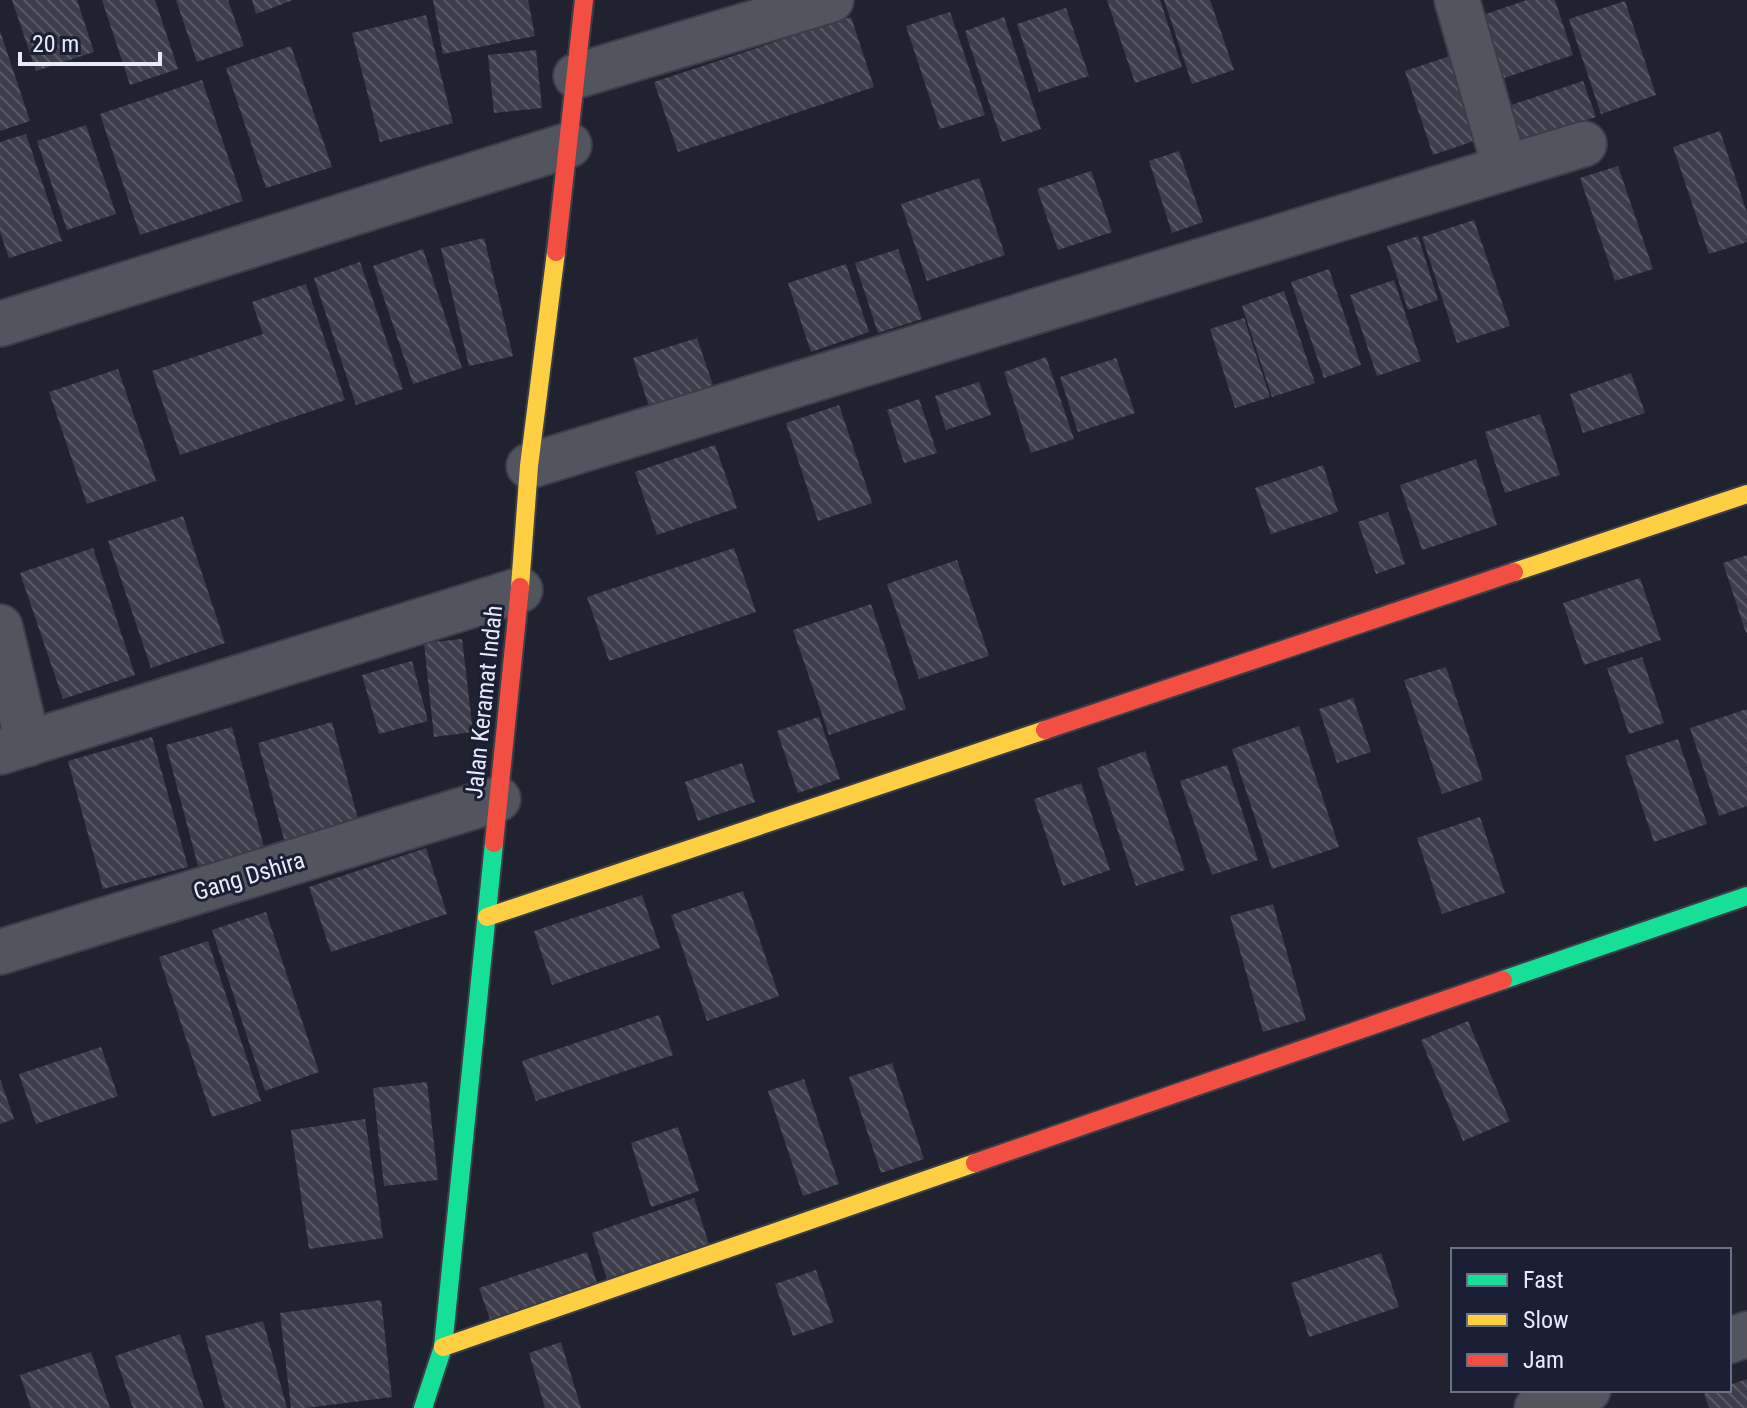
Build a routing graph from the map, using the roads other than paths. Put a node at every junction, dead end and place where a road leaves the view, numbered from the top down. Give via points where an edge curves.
1 (584, 0) edge
2 (831, 0) edge
3 (1457, 0) edge
4 (576, 76) junction
5 (1584, 144) dead end
6 (569, 145) junction
7 (1505, 168) junction
8 (0, 324) edge
9 (529, 466) junction
10 (1747, 494) edge
11 (520, 590) junction
12 (0, 627) edge
13 (14, 748) edge
14 (498, 799) junction
15 (1747, 896) edge
16 (487, 917) junction
17 (0, 952) edge
18 (443, 1347) junction
19 (1582, 1392) edge
20 (423, 1408) edge
21 (1537, 1408) edge

1 - 4 street, Jalan Keramat Indah
2 - 4 street
3 - 7 street
4 - 6 street, Jalan Keramat Indah
5 - 7 street
6 - 8 street
6 - 9 street, Jalan Keramat Indah
7 - 9 street
9 - 11 street, Jalan Keramat Indah
10 - 16 street
11 - 13 street
11 - 14 street, Jalan Keramat Indah
12 - 13 street
14 - 16 street, Jalan Keramat Indah
14 - 17 street, Gang Dshira
15 - 18 street
16 - 18 street, Jalan Keramat Indah
18 - 20 street, Jalan Keramat Indah
19 - 21 street

